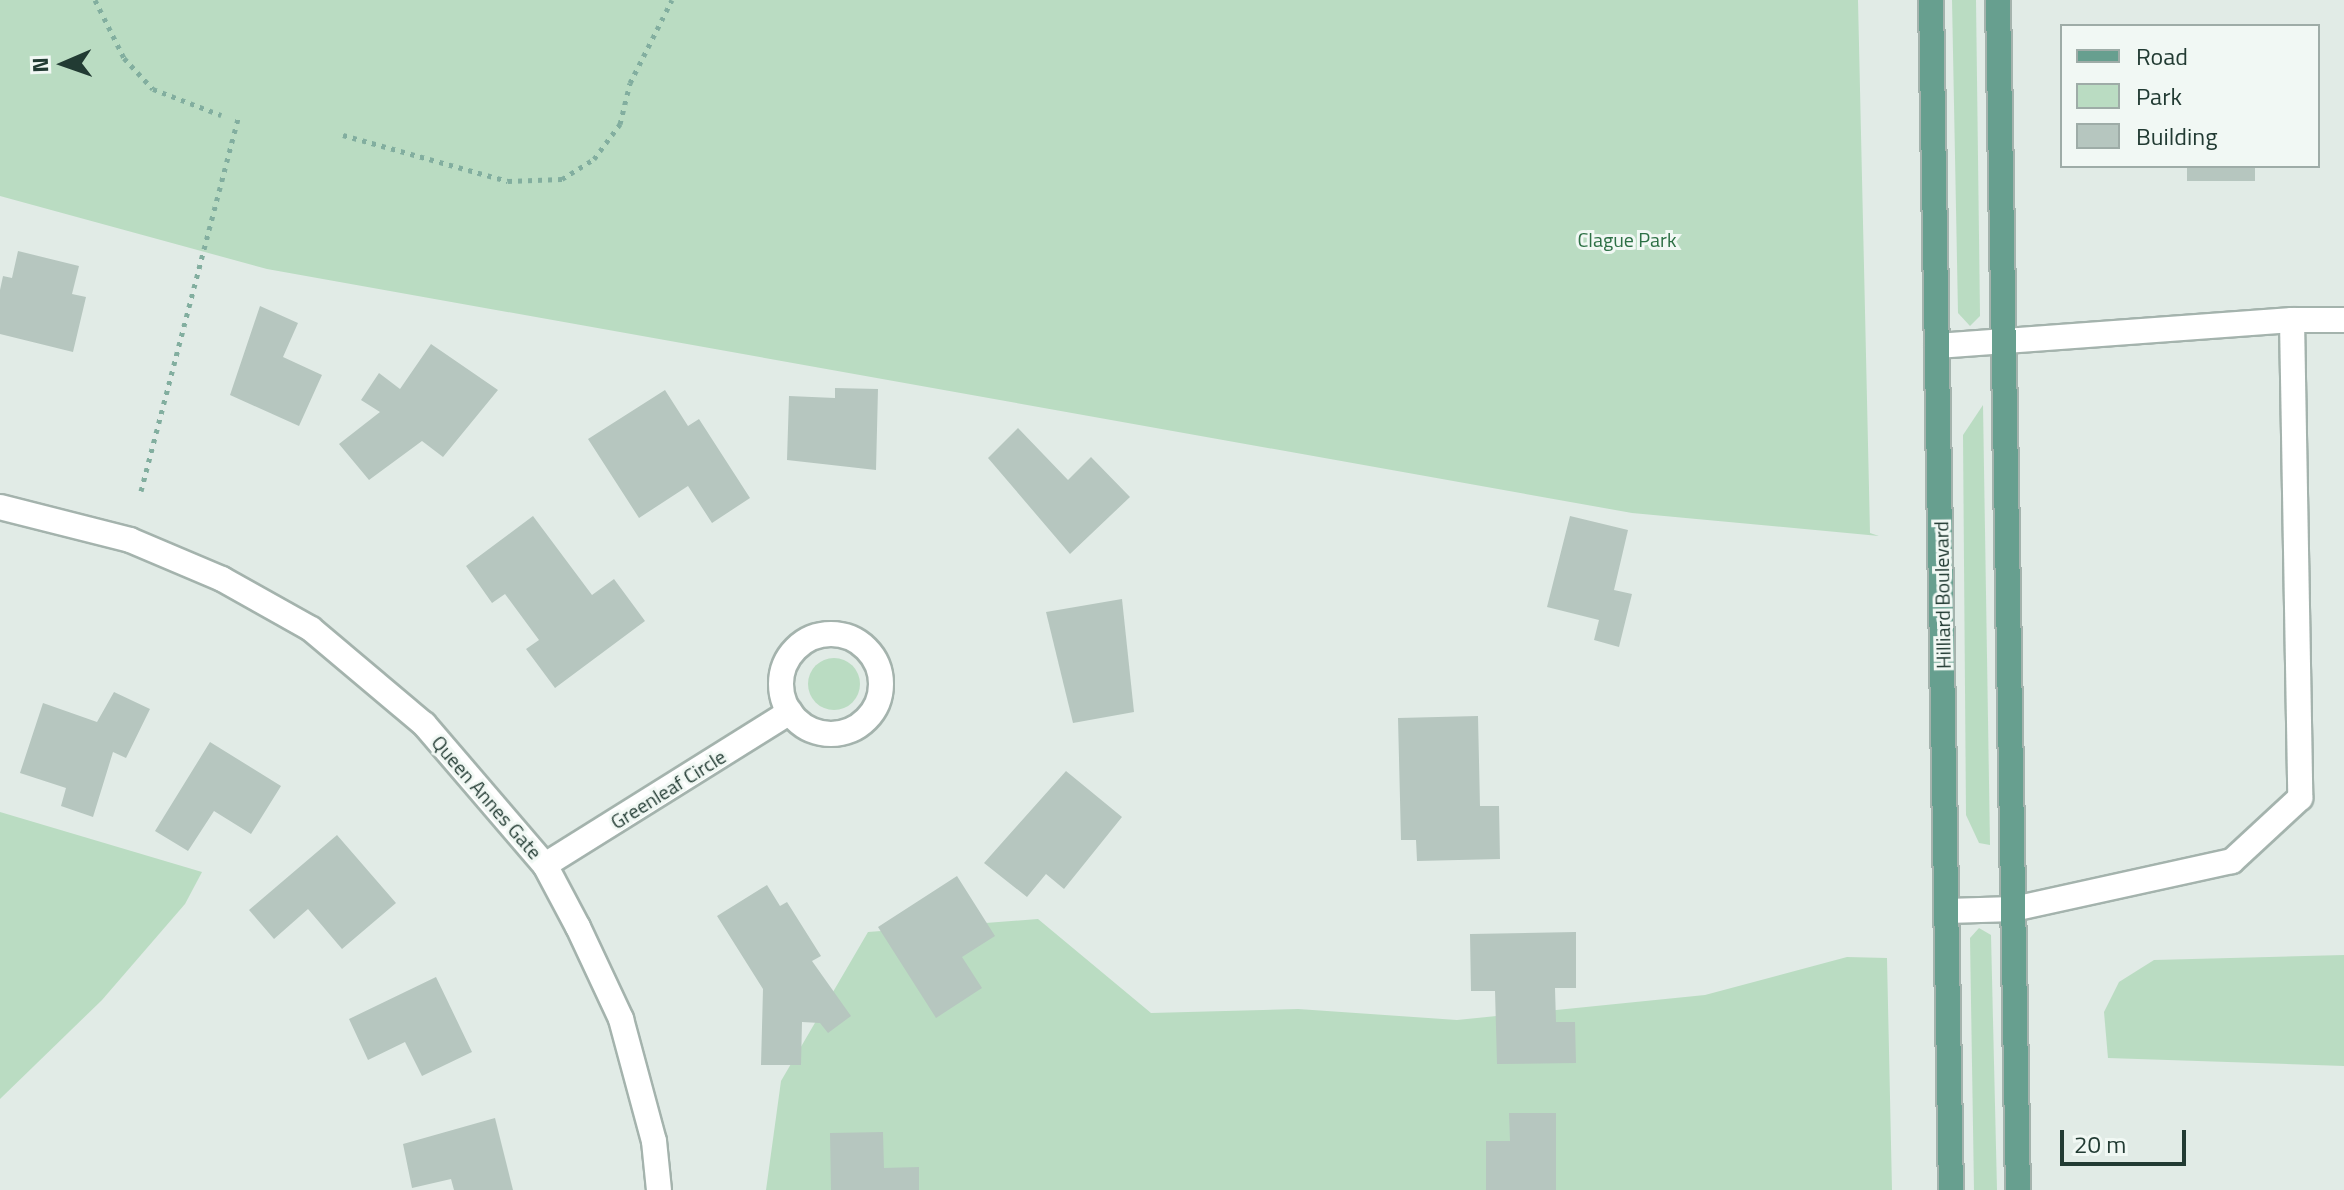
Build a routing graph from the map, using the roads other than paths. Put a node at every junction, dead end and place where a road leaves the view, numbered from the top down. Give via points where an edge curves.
1 (1931, 0) edge
2 (1998, 0) edge
3 (2292, 320) junction
4 (2344, 320) edge
5 (2004, 341) junction
6 (1937, 346) junction
7 (0, 507) edge
8 (790, 712) junction
9 (545, 865) junction
10 (2014, 909) junction
11 (1947, 911) junction
12 (659, 1190) edge
13 (1951, 1190) edge
14 (2018, 1190) edge

1 - 6 main road, Hilliard Boulevard
2 - 5 main road
3 - 4 street
3 - 5 street
3 - 10 street via 2300,798 2232,861
5 - 6 street
5 - 10 main road
6 - 11 main road, Hilliard Boulevard
7 - 9 street, Queen Annes Gate via 130,540 222,579 311,629 424,724
8 - 8 street via 817,732 858,726 881,690 874,658 835,634 804,642 785,667
8 - 9 street, Greenleaf Circle
9 - 12 street, Queen Annes Gate via 621,1019 654,1141
10 - 11 street
10 - 14 main road
11 - 13 main road, Hilliard Boulevard

